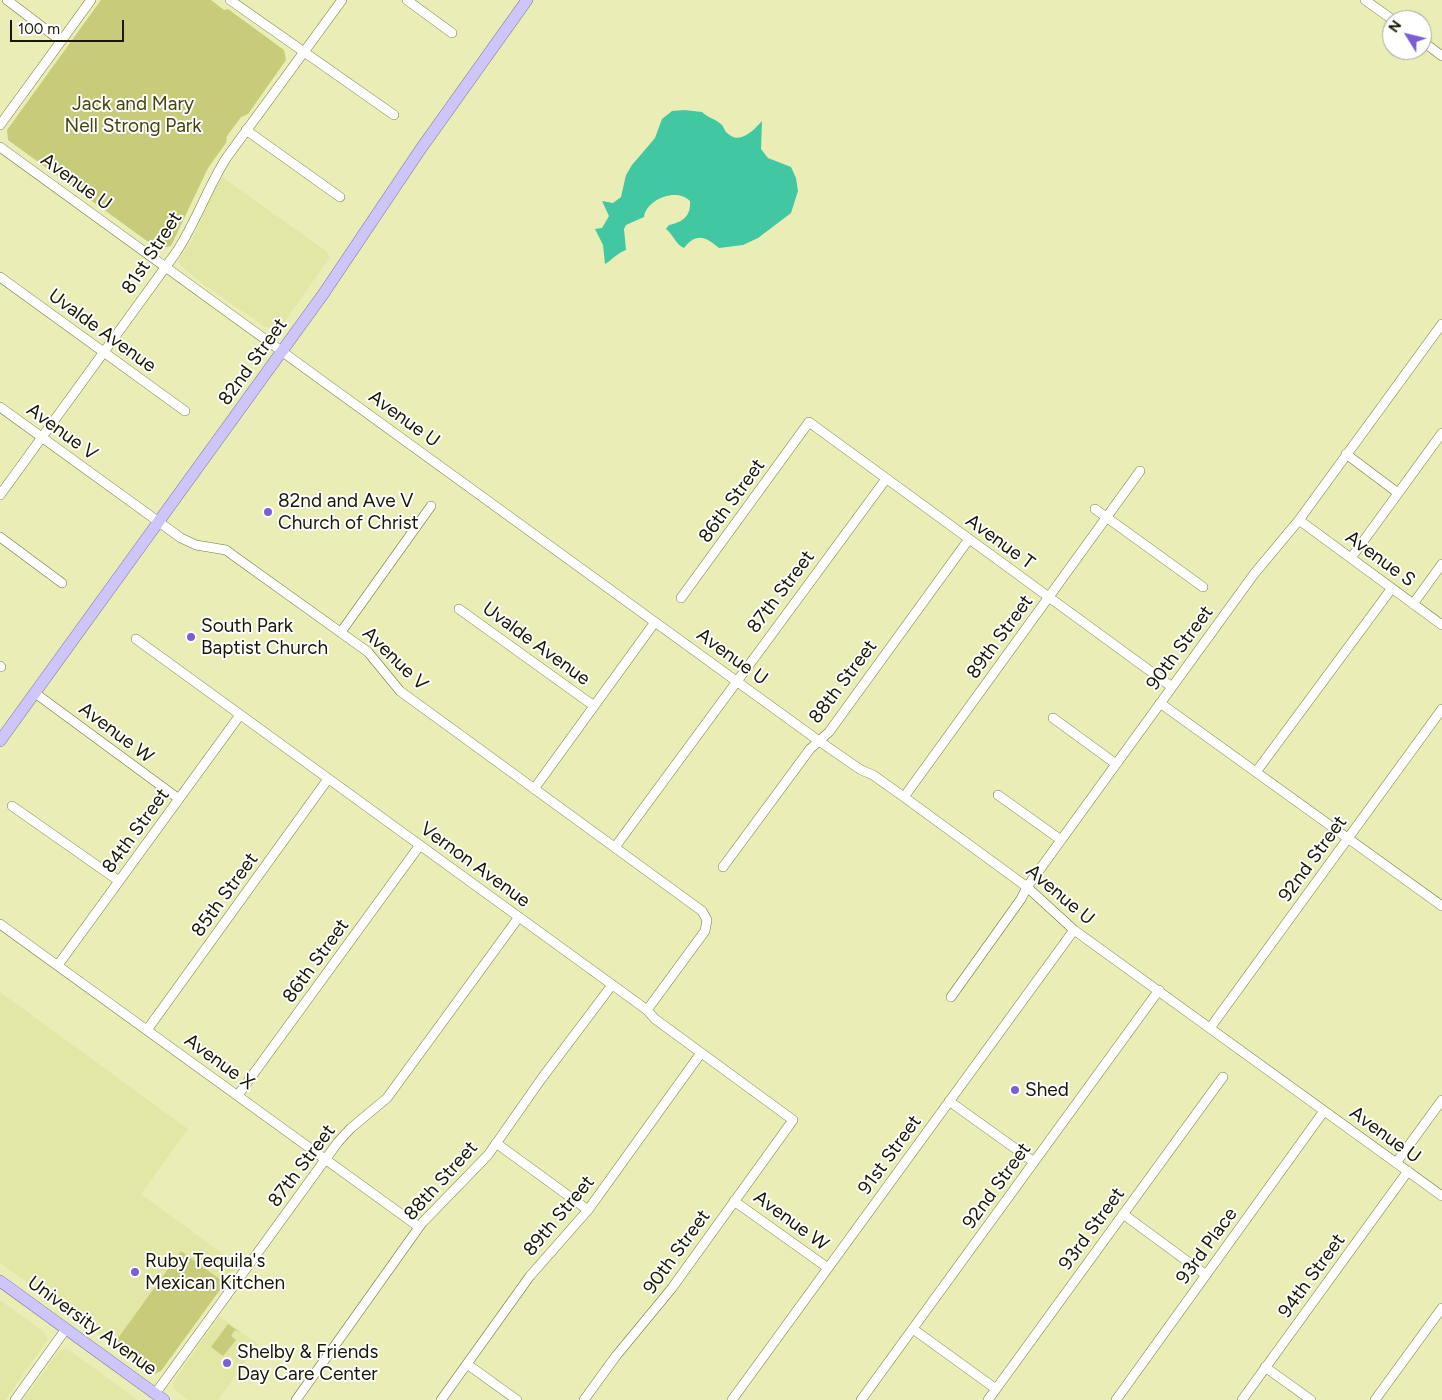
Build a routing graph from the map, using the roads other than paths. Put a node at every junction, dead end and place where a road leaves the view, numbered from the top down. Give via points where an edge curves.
1 (7, 0) edge
2 (91, 0) edge
3 (230, 0) edge
4 (342, 0) edge
5 (407, 0) edge
6 (527, 0) edge
7 (1365, 0) edge
8 (1382, 13) edge
9 (452, 33) dead end
10 (61, 41) junction
11 (303, 52) junction
12 (394, 115) dead end
13 (0, 125) edge
14 (246, 130) junction
15 (0, 147) edge
16 (340, 197) dead end
17 (165, 266) junction
18 (0, 277) edge
19 (1442, 324) edge
20 (1438, 337) edge
21 (282, 351) junction
22 (103, 353) junction
23 (0, 407) edge
24 (184, 411) dead end
25 (809, 422) joint
26 (1442, 433) edge
27 (42, 438) junction
28 (1346, 454) junction
29 (1140, 471) dead end
30 (886, 479) junction
31 (1398, 493) junction
32 (0, 495) edge
33 (432, 506) dead end
34 (1094, 509) dead end
35 (1106, 518) junction
36 (1299, 520) junction
37 (158, 522) junction
38 (0, 537) edge
39 (969, 539) junction
40 (1351, 558) junction
41 (1442, 564) edge
42 (62, 583) dead end
43 (1203, 586) dead end
44 (1392, 588) junction
45 (681, 598) dead end
46 (1049, 598) junction
47 (1413, 604) junction
48 (459, 609) dead end
49 (655, 622) junction
50 (1442, 625) edge
51 (341, 632) junction
52 (136, 639) dead end
53 (736, 680) junction
54 (1172, 687) junction
55 (35, 693) junction
56 (1160, 703) junction
57 (594, 706) junction
58 (1442, 709) edge
59 (240, 715) junction
60 (1053, 718) dead end
61 (0, 740) edge
62 (819, 741) junction
63 (1116, 764) junction
64 (1256, 772) junction
65 (328, 779) junction
66 (534, 788) junction
67 (998, 794) dead end
68 (904, 797) junction
69 (178, 799) junction
70 (12, 806) dead end
71 (1348, 839) junction
72 (1061, 840) junction
73 (420, 845) junction
74 (615, 847) junction
75 (723, 867) dead end
76 (119, 881) junction
77 (1027, 887) junction
78 (1442, 906) edge
79 (519, 917) junction
80 (0, 924) edge
81 (1074, 930) junction
82 (58, 965) junction
83 (612, 985) junction
84 (1159, 990) junction
85 (951, 997) dead end
86 (647, 1010) junction
87 (1210, 1028) junction
88 (147, 1030) junction
89 (702, 1053) junction
90 (1223, 1077) dead end
91 (238, 1095) junction
92 (1442, 1100) edge
93 (949, 1101) junction
94 (1324, 1111) junction
95 (793, 1120) joint
96 (496, 1143) junction
97 (325, 1159) junction
98 (1034, 1162) junction
99 (1396, 1163) junction
100 (1408, 1172) junction
101 (1442, 1196) edge
102 (734, 1200) junction
103 (588, 1210) junction
104 (1123, 1214) junction
105 (419, 1227) junction
106 (828, 1268) junction
107 (1206, 1275) junction
108 (0, 1281) edge
109 (1442, 1308) edge
110 (66, 1329) junction
111 (913, 1329) junction
112 (467, 1364) junction
113 (1266, 1367) junction
114 (996, 1389) junction
115 (160, 1397) edge
116 (15, 1400) edge
117 (296, 1400) edge
118 (441, 1400) edge
119 (517, 1400) edge
120 (584, 1400) edge
121 (732, 1400) edge
122 (861, 1400) edge
123 (988, 1400) edge
124 (1116, 1400) edge
125 (1242, 1400) edge
126 (1311, 1400) edge
127 (1375, 1400) edge

1 - 10 street
2 - 10 street
3 - 11 street
4 - 11 street, 81st Street
5 - 9 street
6 - 21 main road, 82nd Street
7 - 8 street
10 - 13 street
11 - 12 street
11 - 14 street, 81st Street
14 - 16 street
14 - 17 street, 81st Street via 215,175 191,227
15 - 17 street, Avenue U
17 - 21 street, Avenue U
17 - 22 street, 81st Street
18 - 22 street, Uvalde Avenue
19 - 20 street, 90th Street
20 - 28 street, 90th Street
21 - 37 main road, 82nd Street
21 - 49 street, Avenue U
22 - 24 street, Uvalde Avenue
22 - 27 street, 81st Street
23 - 27 street, Avenue V
25 - 30 street, Avenue T
25 - 45 street, 86th Street
26 - 31 street
27 - 32 street, 81st Street
27 - 37 street, Avenue V
28 - 31 street
28 - 36 street, 90th Street
29 - 35 street, 89th Street
30 - 39 street, Avenue T
30 - 53 street, 87th Street
31 - 40 street
33 - 51 street
34 - 35 street
35 - 43 street
35 - 46 street, 89th Street
36 - 40 street, Avenue S
36 - 54 street, 90th Street via 1254,574
37 - 51 street, Avenue V via 191,543 226,550
37 - 55 main road, 82nd Street
38 - 42 street
39 - 46 street, Avenue T
39 - 62 street, 88th Street via 829,732
40 - 44 street, Avenue S
41 - 47 street
44 - 47 street, Avenue S
44 - 64 street
46 - 54 street, Avenue T
46 - 68 street, 89th Street
47 - 50 street, Avenue S
48 - 57 street, Uvalde Avenue
49 - 53 street, Avenue U
49 - 57 street
51 - 66 street, Avenue V via 368,652 400,691
52 - 59 street, Vernon Avenue
53 - 62 street, Avenue U
53 - 74 street, 87th Street
54 - 56 street, 90th Street
55 - 61 main road, 82nd Street
55 - 69 street, Avenue W
56 - 63 street, 90th Street
56 - 64 street
57 - 66 street
58 - 71 street, 92nd Street
59 - 65 street, Vernon Avenue
59 - 69 street, 84th Street
60 - 63 street
62 - 68 street, Avenue U
62 - 75 street, 88th Street
63 - 72 street, 90th Street
64 - 71 street
65 - 73 street, Vernon Avenue
65 - 88 street, 85th Street
66 - 74 street, Avenue V
67 - 72 street
68 - 77 street, Avenue U
69 - 76 street, 84th Street
70 - 76 street
71 - 78 street
71 - 87 street, 92nd Street
72 - 77 street, 90th Street
73 - 79 street, Vernon Avenue
73 - 91 street, 86th Street
74 - 86 street, Avenue V via 702,911 708,920 705,930
76 - 82 street, 84th Street
77 - 81 street, Avenue U
77 - 85 street, 90th Street
79 - 83 street, Vernon Avenue
79 - 97 street, 87th Street via 387,1098 351,1128
80 - 82 street, Avenue X
81 - 84 street, Avenue U
81 - 93 street, 91st Street
82 - 88 street, Avenue X
83 - 86 street, Vernon Avenue
83 - 96 street, 88th Street
84 - 87 street, Avenue U
84 - 98 street, 92nd Street
86 - 89 street, Vernon Avenue via 654,1019
87 - 94 street, Avenue U
88 - 91 street, Avenue X
89 - 95 street, Vernon Avenue
89 - 103 street, 89th Street
90 - 104 street, 93rd Street
91 - 97 street, Avenue X
92 - 99 street
93 - 98 street
93 - 106 street, 91st Street
94 - 99 street, Avenue U
94 - 107 street, 93rd Place
95 - 102 street, 90th Street
96 - 103 street
96 - 105 street, 88th Street
97 - 105 street, Avenue X
97 - 115 street, 87th Street
98 - 111 street, 92nd Street
99 - 100 street, Avenue U
100 - 101 street, Avenue U
100 - 113 street, 94th Street
102 - 106 street, Avenue W
102 - 120 street, 90th Street via 672,1288
103 - 112 street, 89th Street via 530,1276
104 - 107 street
104 - 114 street, 93rd Street
105 - 117 street, 88th Street
106 - 121 street, 91st Street
107 - 124 street, 93rd Place
108 - 110 main road, University Avenue
109 - 127 street
110 - 115 main road, University Avenue
110 - 116 street
111 - 114 street
111 - 122 street, 92nd Street
112 - 118 street, 89th Street
112 - 119 street
113 - 125 street, 94th Street
113 - 126 street
114 - 123 street, 93rd Street

